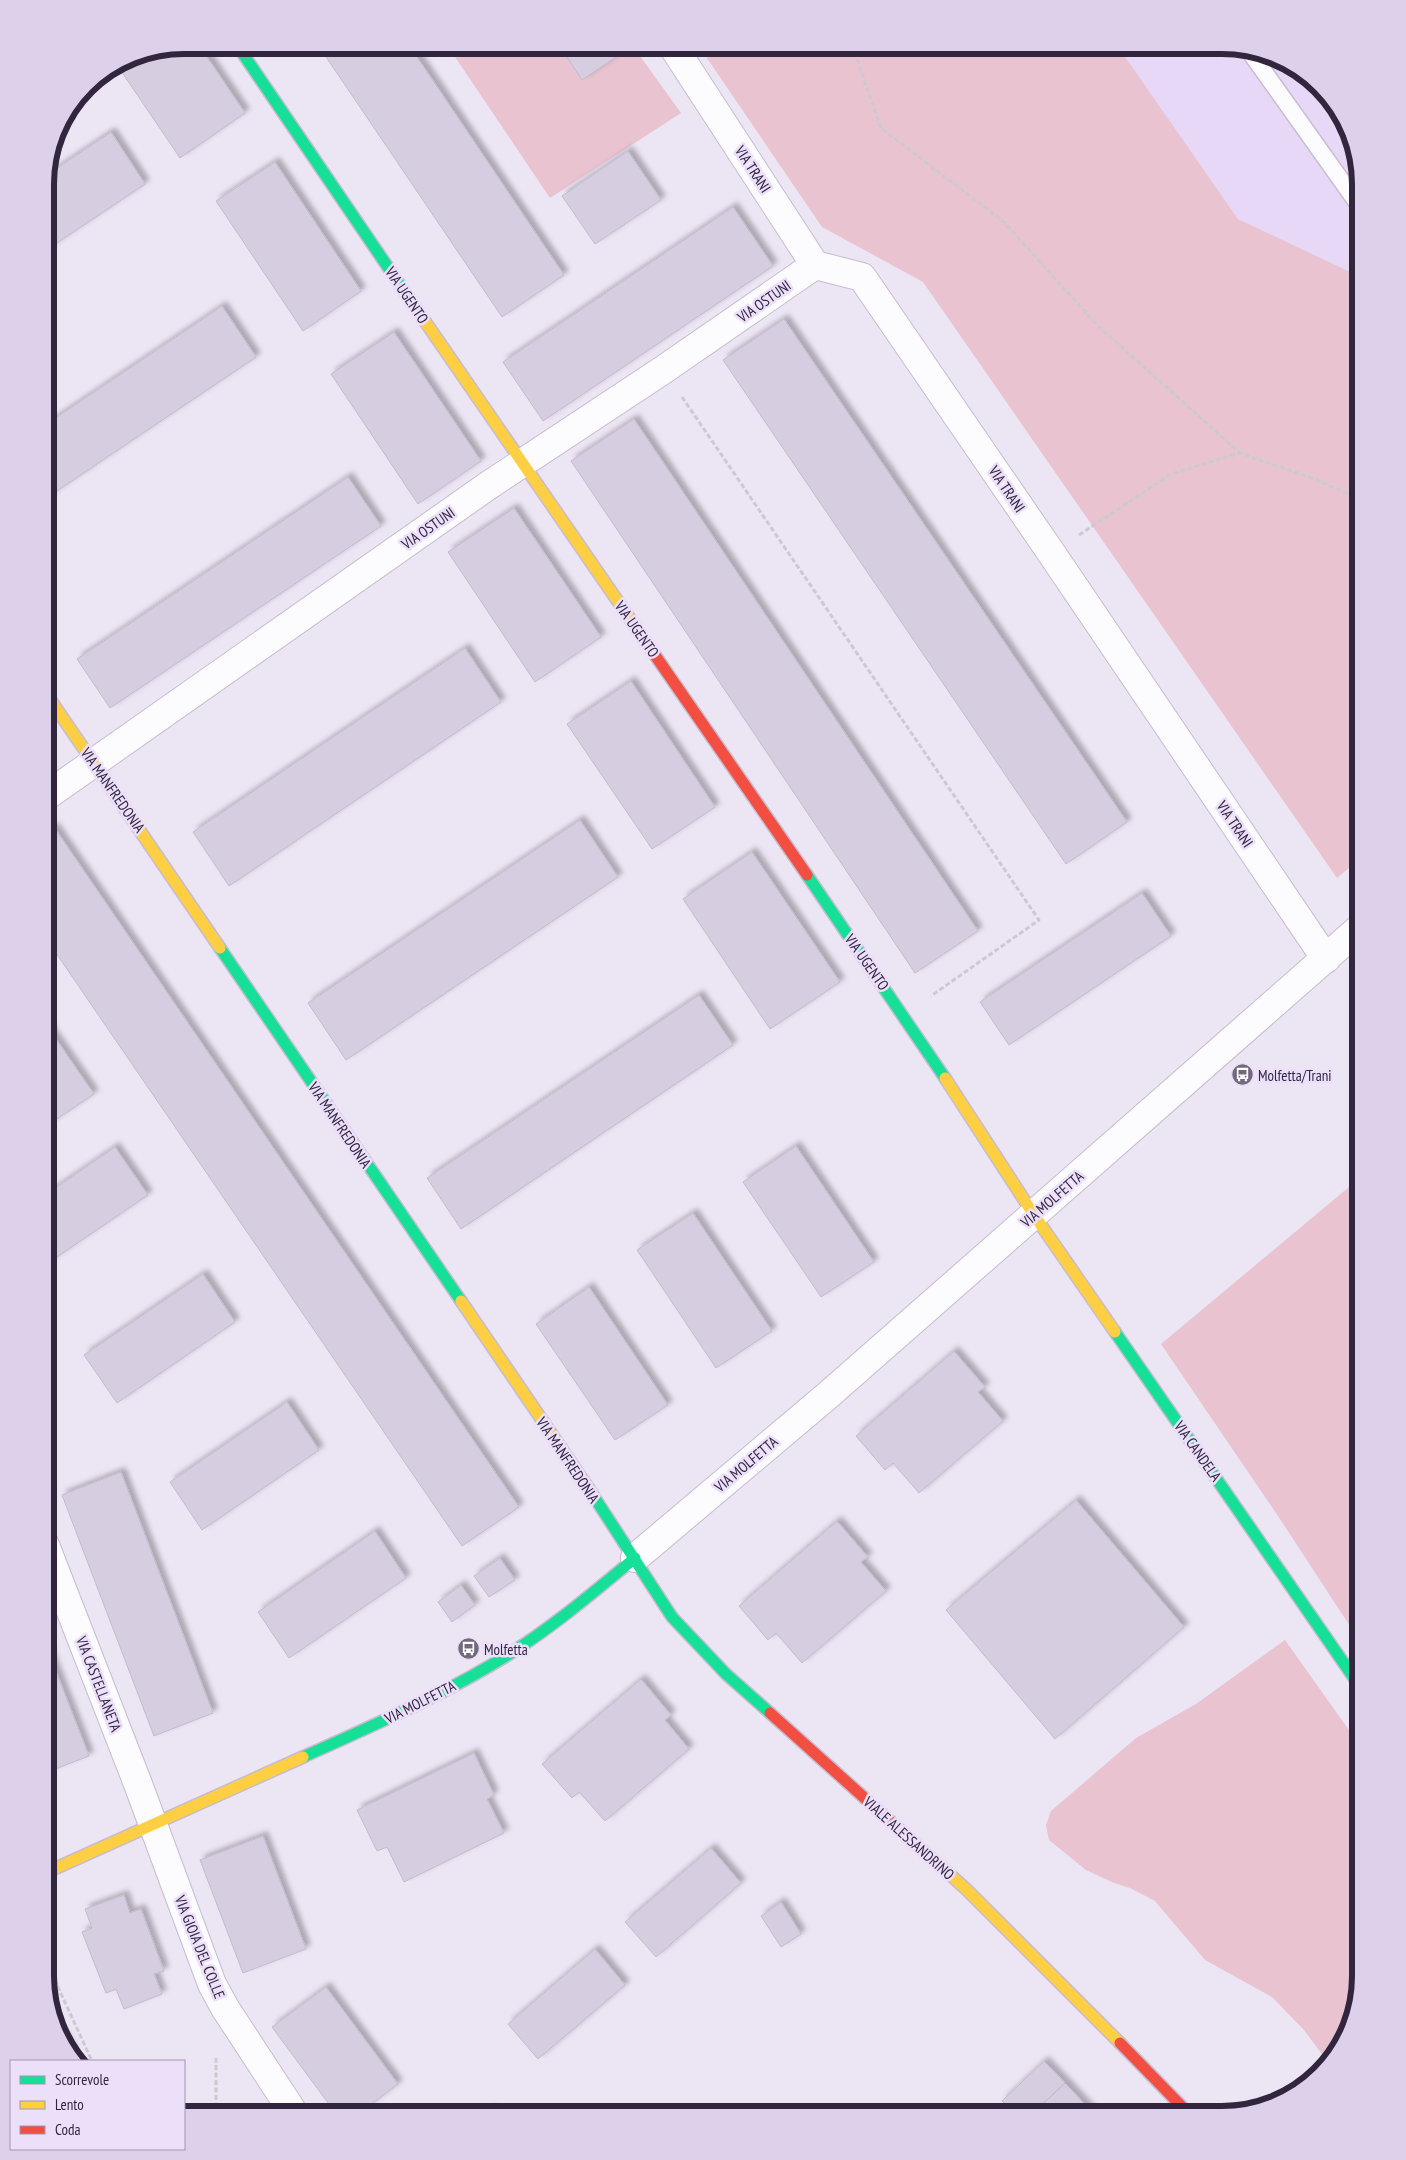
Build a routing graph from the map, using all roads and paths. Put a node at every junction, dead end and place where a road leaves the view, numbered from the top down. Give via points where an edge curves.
1 (243, 54) edge
2 (678, 54) edge
3 (855, 54) edge
4 (1254, 58) edge
5 (1352, 195) edge
6 (815, 265) junction
7 (663, 370) junction
8 (1240, 454) junction
9 (522, 463) junction
10 (1352, 494) edge
11 (1052, 554) junction
12 (54, 705) edge
13 (94, 763) junction
14 (54, 791) edge
15 (1352, 935) edge
16 (1326, 959) junction
17 (904, 1016) junction
18 (1034, 1215) junction
19 (635, 1558) junction
20 (54, 1568) edge
21 (1352, 1675) edge
22 (153, 1823) junction
23 (54, 1869) edge
24 (54, 1979) edge
25 (216, 2050) dead end
26 (92, 2060) edge
27 (216, 2106) edge
28 (289, 2106) edge
29 (1181, 2106) edge

1 - 9 street, VIA UGENTO
2 - 6 street, VIA TRANI
3 - 8 path via 881,128 1004,222 1098,326
4 - 5 lane
6 - 7 street, VIA OSTUNI
6 - 11 street, VIA TRANI via 862,278
7 - 9 street, VIA OSTUNI
7 - 17 path via 1039,920
8 - 10 path
8 - 11 path via 1171,474
9 - 13 street, VIA OSTUNI
9 - 17 street, VIA UGENTO
11 - 16 street, VIA TRANI
12 - 13 street, VIA MANFREDONIA
13 - 14 street, VIA OSTUNI
13 - 19 street, VIA MANFREDONIA
15 - 16 street, VIA MOLFETTA
16 - 18 street, VIA MOLFETTA
17 - 18 street, VIA UGENTO
18 - 19 street, VIA MOLFETTA
18 - 21 street, VIA CANDELA
19 - 22 street, VIA MOLFETTA via 554,1622 493,1664 374,1725
19 - 29 street, VIALE ALESSANDRINO via 672,1617 704,1654 966,1889
20 - 22 street, VIA CASTELLANETA
22 - 23 street, VIA MOLFETTA
22 - 28 street, VIA GIOIA DEL COLLE via 212,1984
24 - 26 path
25 - 27 path

